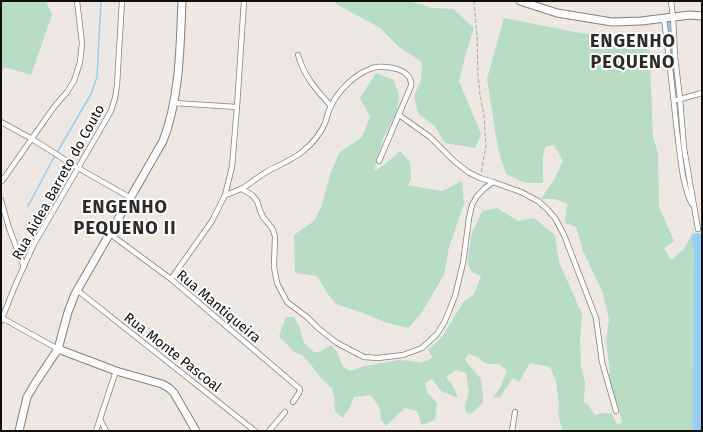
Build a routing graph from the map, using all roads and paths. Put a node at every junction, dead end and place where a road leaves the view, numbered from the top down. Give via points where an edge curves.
1 (77, 1) edge
2 (122, 1) edge
3 (182, 1) edge
4 (244, 1) edge
5 (474, 1) edge
6 (520, 1) edge
7 (671, 1) edge
8 (702, 16) edge
9 (673, 17) junction
10 (664, 19) junction
11 (298, 55) dead end
12 (702, 93) edge
13 (680, 99) junction
14 (674, 100) junction
15 (174, 103) junction
16 (331, 106) junction
17 (237, 107) junction
18 (399, 115) junction
19 (1, 122) edge
20 (32, 139) junction
21 (682, 148) junction
22 (378, 161) dead end
23 (78, 168) junction
24 (480, 178) junction
25 (2, 181) dead end
26 (493, 182) junction
27 (242, 189) junction
28 (225, 195) junction
29 (131, 198) junction
30 (1, 200) edge
31 (698, 229) dead end
32 (110, 234) junction
33 (24, 268) junction
34 (171, 279) junction
35 (77, 290) junction
36 (2, 320) edge
37 (58, 350) junction
38 (116, 371) junction
39 (293, 402) dead end
40 (616, 411) dead end
41 (285, 412) dead end
42 (515, 412) dead end
43 (100, 419) junction
44 (19, 431) edge
45 (96, 431) edge
46 (106, 431) edge
47 (196, 431) edge
48 (255, 431) edge
49 (269, 431) edge
50 (512, 431) edge

1 - 20 street via 82,43 74,81
2 - 23 street, Rua Aidea Barreto do Couto via 115,98 111,111
3 - 15 street
4 - 17 street
5 - 24 path via 479,87 486,146
6 - 10 street via 557,13 612,22
7 - 9 street
8 - 9 street
9 - 10 street
9 - 13 street
10 - 14 street
11 - 16 street via 306,76
12 - 13 street
13 - 14 street
13 - 21 street
14 - 21 street
15 - 17 street
15 - 29 street via 169,126
16 - 18 street via 341,90 358,75 371,68 392,68 408,75 411,81
16 - 27 street via 325,124 313,143
17 - 28 street via 232,167
18 - 22 street
18 - 24 street via 430,137 468,172
19 - 20 street
20 - 23 street
20 - 25 street
21 - 31 street
23 - 29 street
23 - 33 street, Rua Aidea Barreto do Couto via 34,244
24 - 26 street
26 - 27 street via 477,196 472,205 455,296 437,334 422,348 403,355 378,358 364,357 337,343 287,302 277,283 274,267 275,236 272,228 263,217 257,201
26 - 40 street via 538,201 555,218 596,318 602,362
27 - 28 street
28 - 34 street via 212,222
29 - 32 street
30 - 33 street
32 - 34 street, Rua Mantiqueira
32 - 35 street
33 - 36 street, Rua Aidea Barreto do Couto
34 - 39 street, Rua Mantiqueira via 300,388
35 - 37 street
35 - 48 street, Rua Monte Pascoal
36 - 37 street
37 - 38 street
37 - 44 street via 27,397
38 - 43 street
38 - 47 street via 169,388
41 - 49 street
42 - 50 street
43 - 45 street
43 - 46 street

